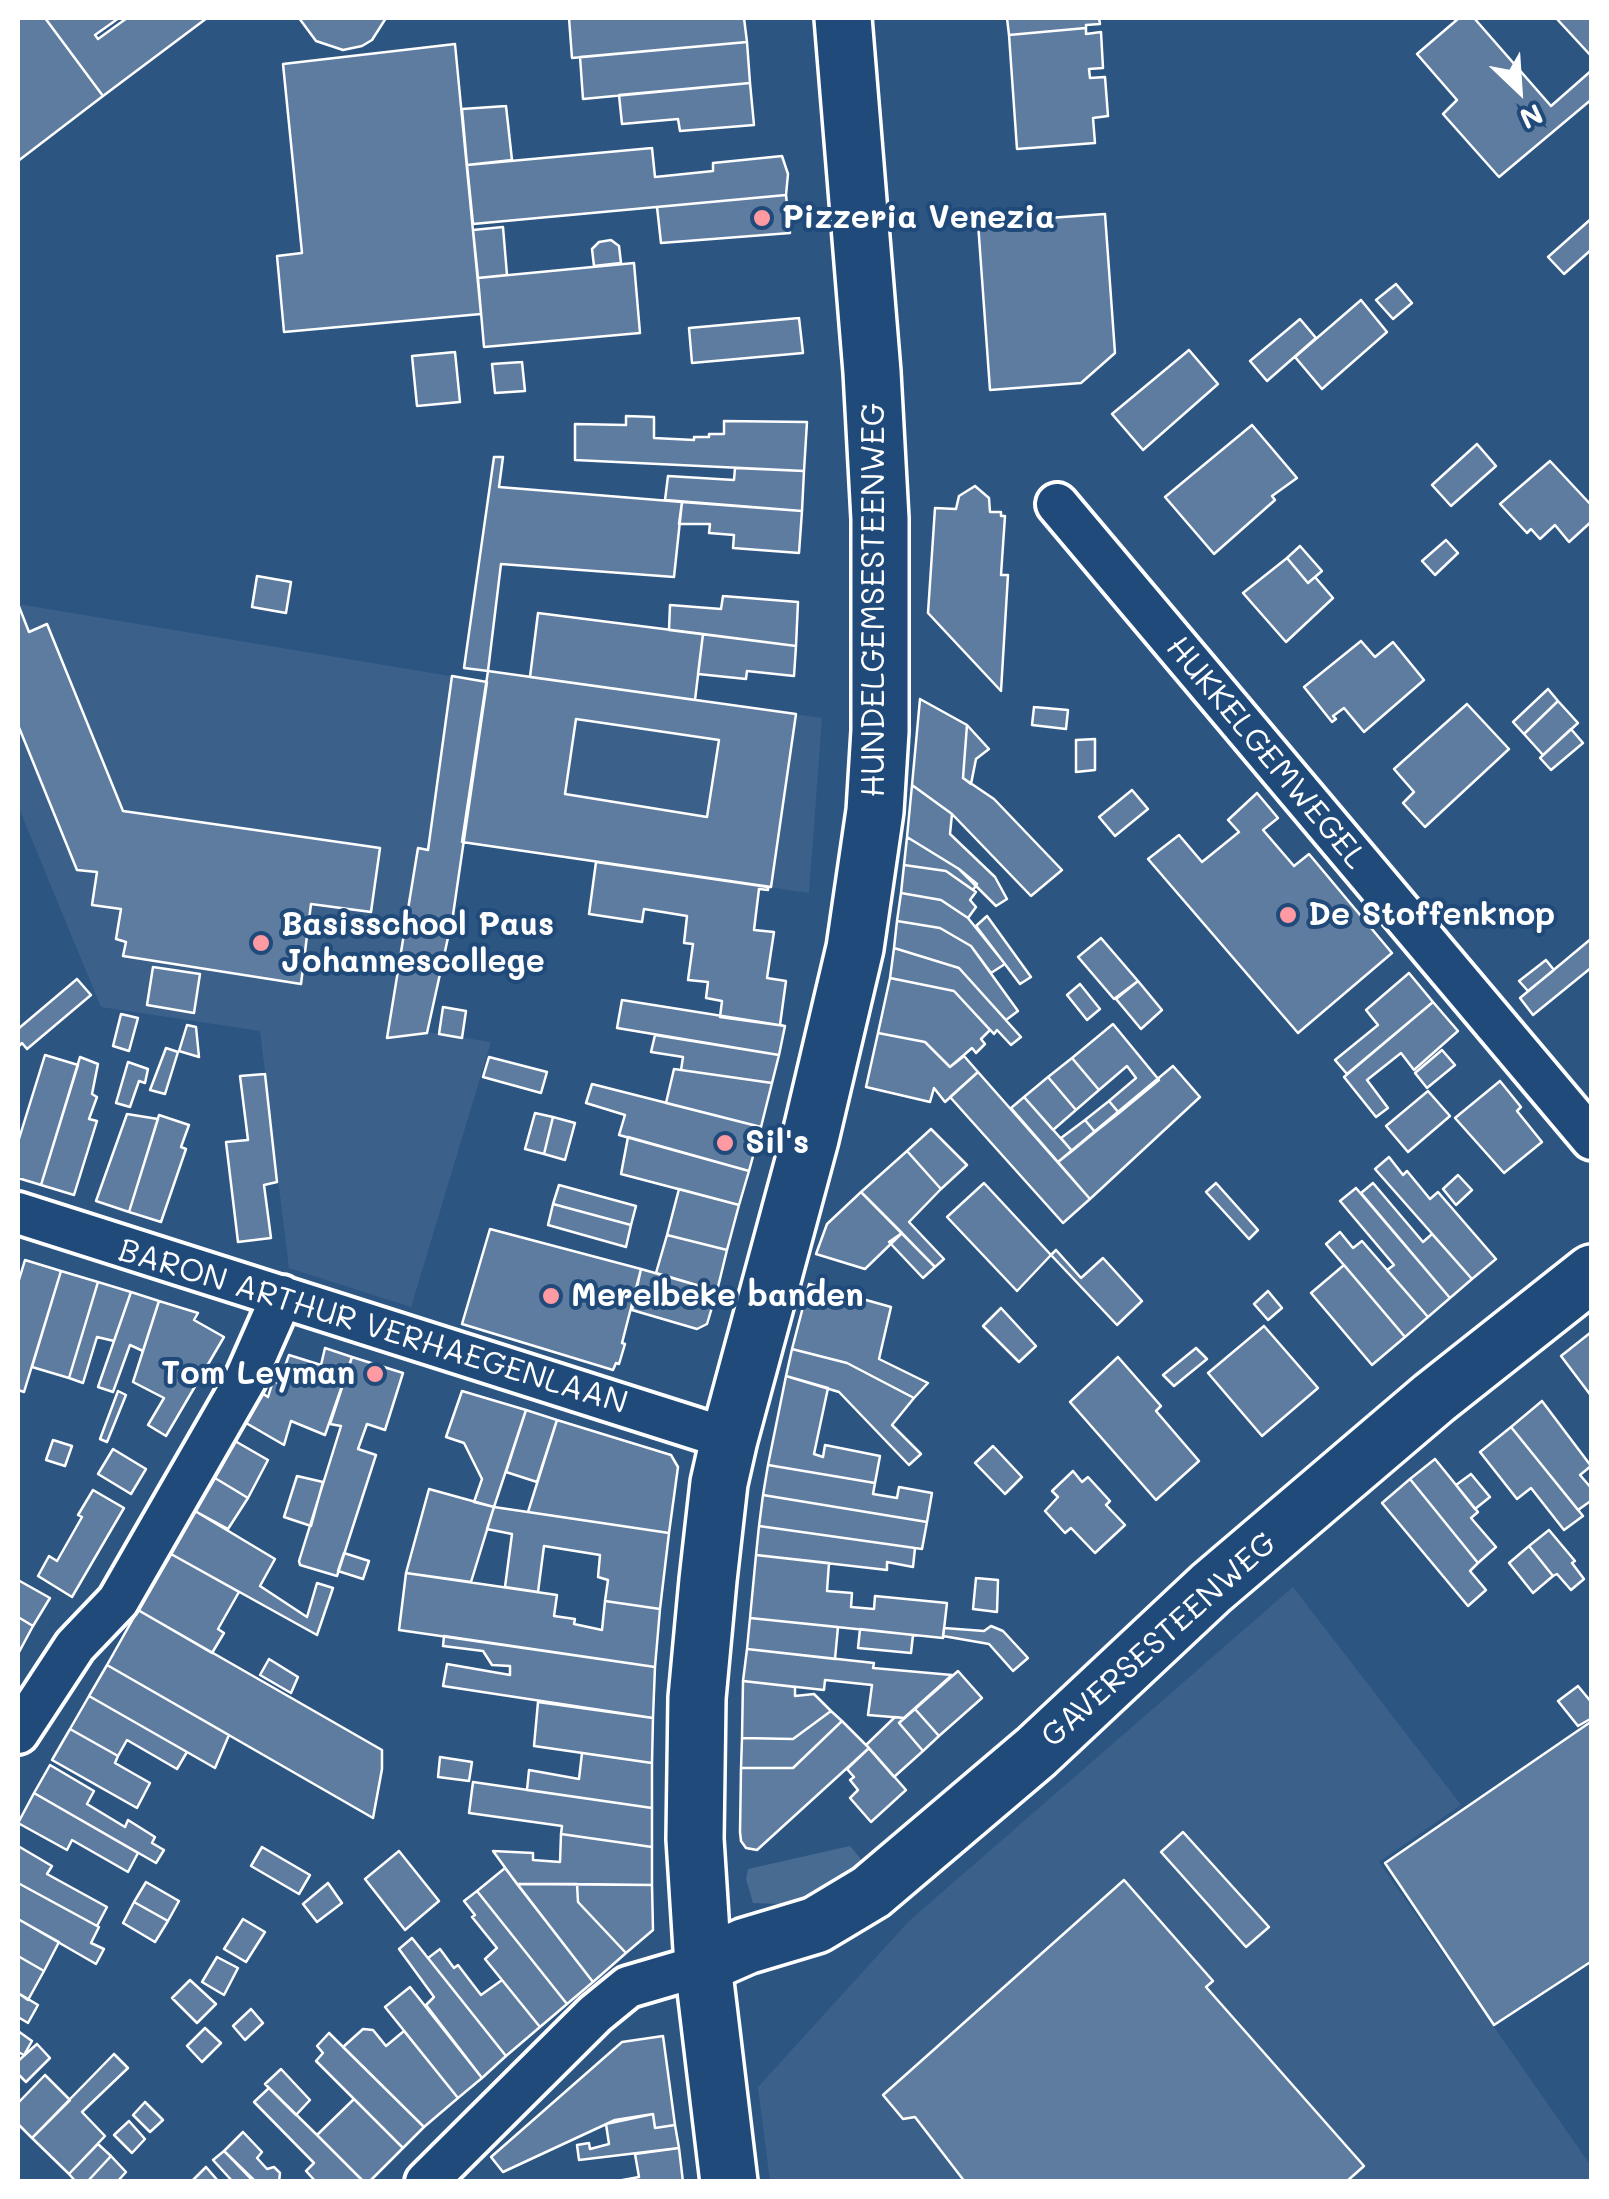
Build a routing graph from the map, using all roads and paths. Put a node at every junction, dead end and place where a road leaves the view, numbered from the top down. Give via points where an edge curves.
1 (843, 18) edge
2 (1057, 504) dead end
3 (1592, 1139) edge
4 (18, 1213) edge
5 (1592, 1273) edge
6 (282, 1296) junction
7 (729, 1438) junction
8 (18, 1734) edge
9 (703, 1965) junction
10 (426, 2182) edge
11 (729, 2182) edge

1 - 7 main road, HUNDELGEMSESTEENWEG via 880,519 875,812 836,1036
2 - 3 street, HUKKELGEMWEGEL
4 - 6 street, BARON ARTHUR VERHAEGENLAAN
5 - 9 main road, GAVERSESTEENWEG via 1212,1588 1036,1752 871,1892 816,1925
6 - 7 street, BARON ARTHUR VERHAEGENLAAN
6 - 8 street via 244,1380 118,1601 75,1646
7 - 9 main road, HUNDELGEMSESTEENWEG via 697,1698 695,1839
9 - 10 street via 628,1988
9 - 11 main road, HUNDELGEMSESTEENWEG

